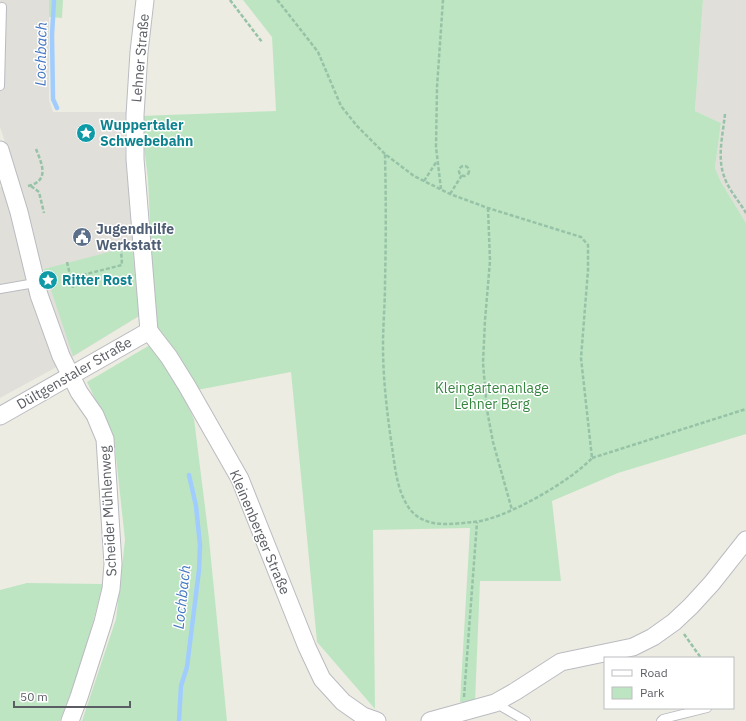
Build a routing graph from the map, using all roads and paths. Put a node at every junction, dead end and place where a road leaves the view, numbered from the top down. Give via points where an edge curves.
1 (145, 0) edge
2 (230, 0) edge
3 (443, 0) edge
4 (278, 1) edge
5 (2, 7) dead end
6 (262, 42) dead end
7 (0, 86) edge
8 (725, 114) dead end
9 (36, 149) dead end
10 (0, 150) edge
11 (385, 154) junction
12 (438, 160) junction
13 (462, 175) dead end
14 (424, 181) junction
15 (441, 190) junction
16 (450, 194) junction
17 (488, 208) junction
18 (44, 213) dead end
19 (746, 213) edge
20 (120, 248) dead end
21 (67, 262) dead end
22 (71, 278) junction
23 (35, 283) junction
24 (73, 288) dead end
25 (0, 289) edge
26 (149, 331) junction
27 (70, 376) junction
28 (746, 409) edge
29 (0, 416) edge
30 (592, 458) junction
31 (512, 510) junction
32 (477, 522) junction
33 (746, 540) edge
34 (674, 622) junction
35 (700, 657) edge
36 (494, 703) junction
37 (703, 709) edge
38 (462, 712) junction
39 (70, 721) edge
40 (377, 721) edge
41 (430, 721) edge
42 (526, 721) edge
43 (661, 721) edge

1 - 26 street, Lehner Straße via 139,52 135,152
2 - 6 path
3 - 12 path via 437,86
4 - 11 path via 318,52 342,106 357,126
5 - 7 lane
8 - 19 path via 722,167 727,183
9 - 18 path via 44,170 37,182 31,186 39,192
10 - 23 street, Scheider Mühlenweg via 19,212
11 - 14 path
11 - 32 path via 383,345 387,414 398,483 409,508 420,518 442,524
12 - 14 path
12 - 15 path
13 - 16 path
14 - 15 path
15 - 16 path
16 - 17 path
17 - 30 path via 581,237 588,245 582,358
17 - 31 path via 490,261 483,363 493,442
20 - 22 path via 122,265
21 - 22 path
22 - 24 path
23 - 25 lane
23 - 27 street, Scheider Mühlenweg
26 - 27 street, Dültgenstaler Straße
26 - 40 street, Kleinenberger Straße via 187,386 240,479 322,679 343,702 363,716
27 - 29 street, Dültgenstaler Straße
27 - 39 street, Scheider Mühlenweg via 95,415 105,439 113,564 103,622
28 - 30 path
30 - 31 path via 558,486
31 - 32 path
32 - 38 path
33 - 34 street via 712,583
34 - 35 path
34 - 36 street via 633,647 561,662 516,692
36 - 38 street
36 - 42 lane
37 - 43 lane
38 - 41 street

